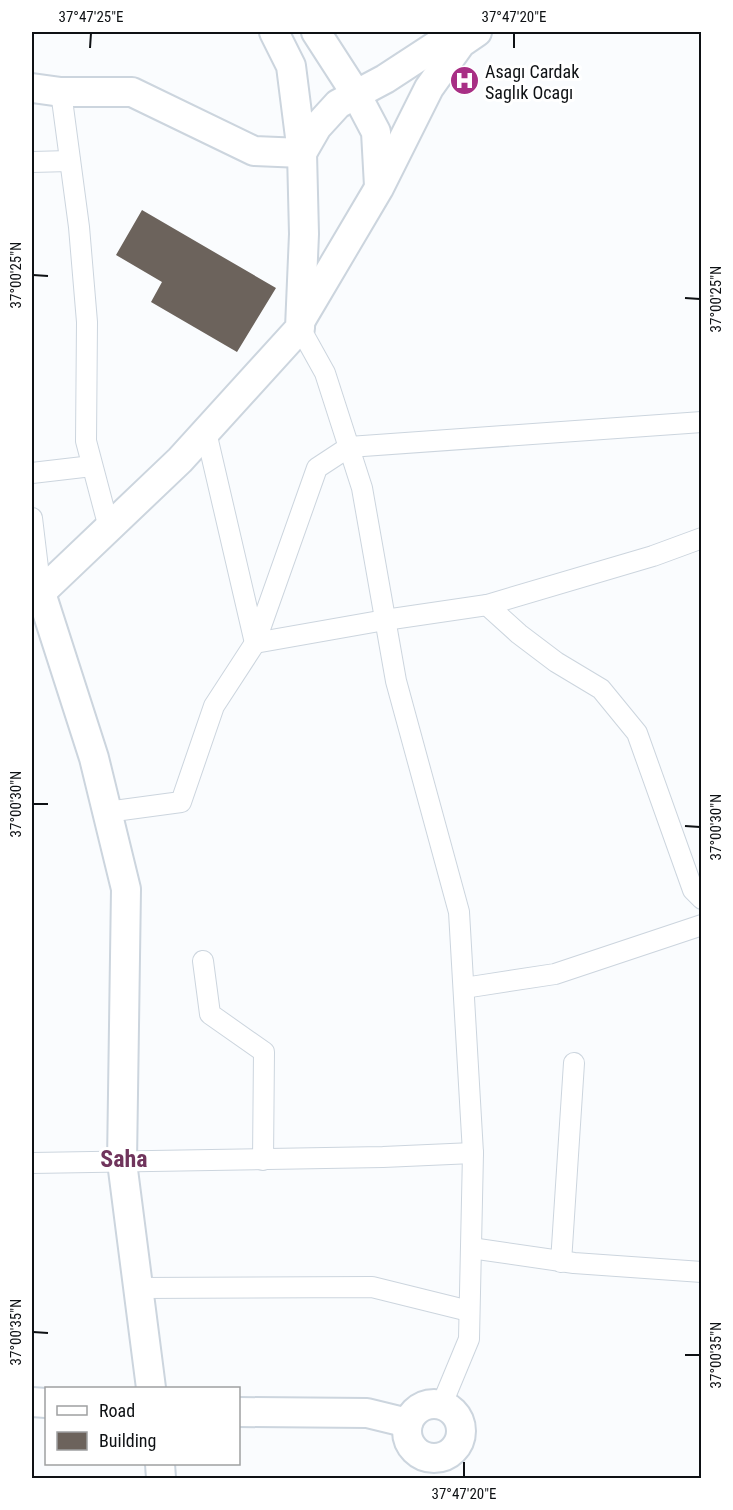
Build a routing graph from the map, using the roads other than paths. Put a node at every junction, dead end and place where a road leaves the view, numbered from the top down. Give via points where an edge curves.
1 (274, 32) edge
2 (316, 32) edge
3 (458, 32) edge
4 (477, 32) edge
5 (32, 88) edge
6 (61, 92) junction
7 (356, 94) junction
8 (302, 153) junction
9 (70, 160) junction
10 (32, 162) edge
11 (380, 188) junction
12 (300, 325) junction
13 (702, 422) edge
14 (206, 432) junction
15 (349, 447) junction
16 (92, 466) junction
17 (32, 473) edge
18 (32, 518) edge
19 (109, 528) junction
20 (702, 538) edge
21 (36, 597) edge
22 (487, 605) junction
23 (386, 620) junction
24 (255, 643) junction
25 (107, 812) junction
26 (702, 899) edge
27 (702, 925) edge
28 (203, 961) dead end
29 (464, 987) junction
30 (574, 1063) dead end
31 (473, 1153) junction
32 (263, 1160) junction
33 (122, 1162) junction
34 (32, 1163) edge
35 (471, 1248) junction
36 (561, 1262) junction
37 (702, 1272) edge
38 (138, 1288) junction
39 (469, 1311) junction
40 (151, 1387) edge
41 (442, 1404) junction
42 (240, 1412) edge
43 (408, 1423) junction
44 (444, 1467) edge

1 - 8 street via 291,66
2 - 7 street
3 - 7 street
4 - 11 street via 461,43 429,88
5 - 6 street
6 - 8 street via 132,92 255,151
6 - 9 street
7 - 8 street via 338,104 317,127
7 - 11 street via 376,132
8 - 12 street
9 - 10 street
9 - 16 street via 87,322 86,441
11 - 12 street
12 - 14 street
12 - 15 street via 326,373
13 - 15 street
14 - 19 street
14 - 24 street
15 - 23 street via 362,488
15 - 24 street via 317,468
16 - 17 street
16 - 19 street
18 - 21 street
19 - 21 street
20 - 22 street
21 - 25 street via 94,758
22 - 23 street
22 - 26 street via 547,655 601,689 637,733 693,890
23 - 24 street
23 - 29 street via 396,681 459,912
24 - 25 street via 214,706 182,802
25 - 33 street via 126,889
27 - 29 street via 555,974
28 - 32 street via 210,1014 264,1052
29 - 31 street
30 - 36 street
31 - 32 street
31 - 35 street
32 - 33 street
33 - 34 street
33 - 38 street
35 - 36 street
35 - 39 street
36 - 37 street
38 - 39 street via 372,1287
38 - 40 street
39 - 41 street via 469,1339
41 - 43 street via 418,1409
41 - 44 street via 456,1414 462,1430
42 - 43 street via 367,1413
43 - 44 street via 413,1447

